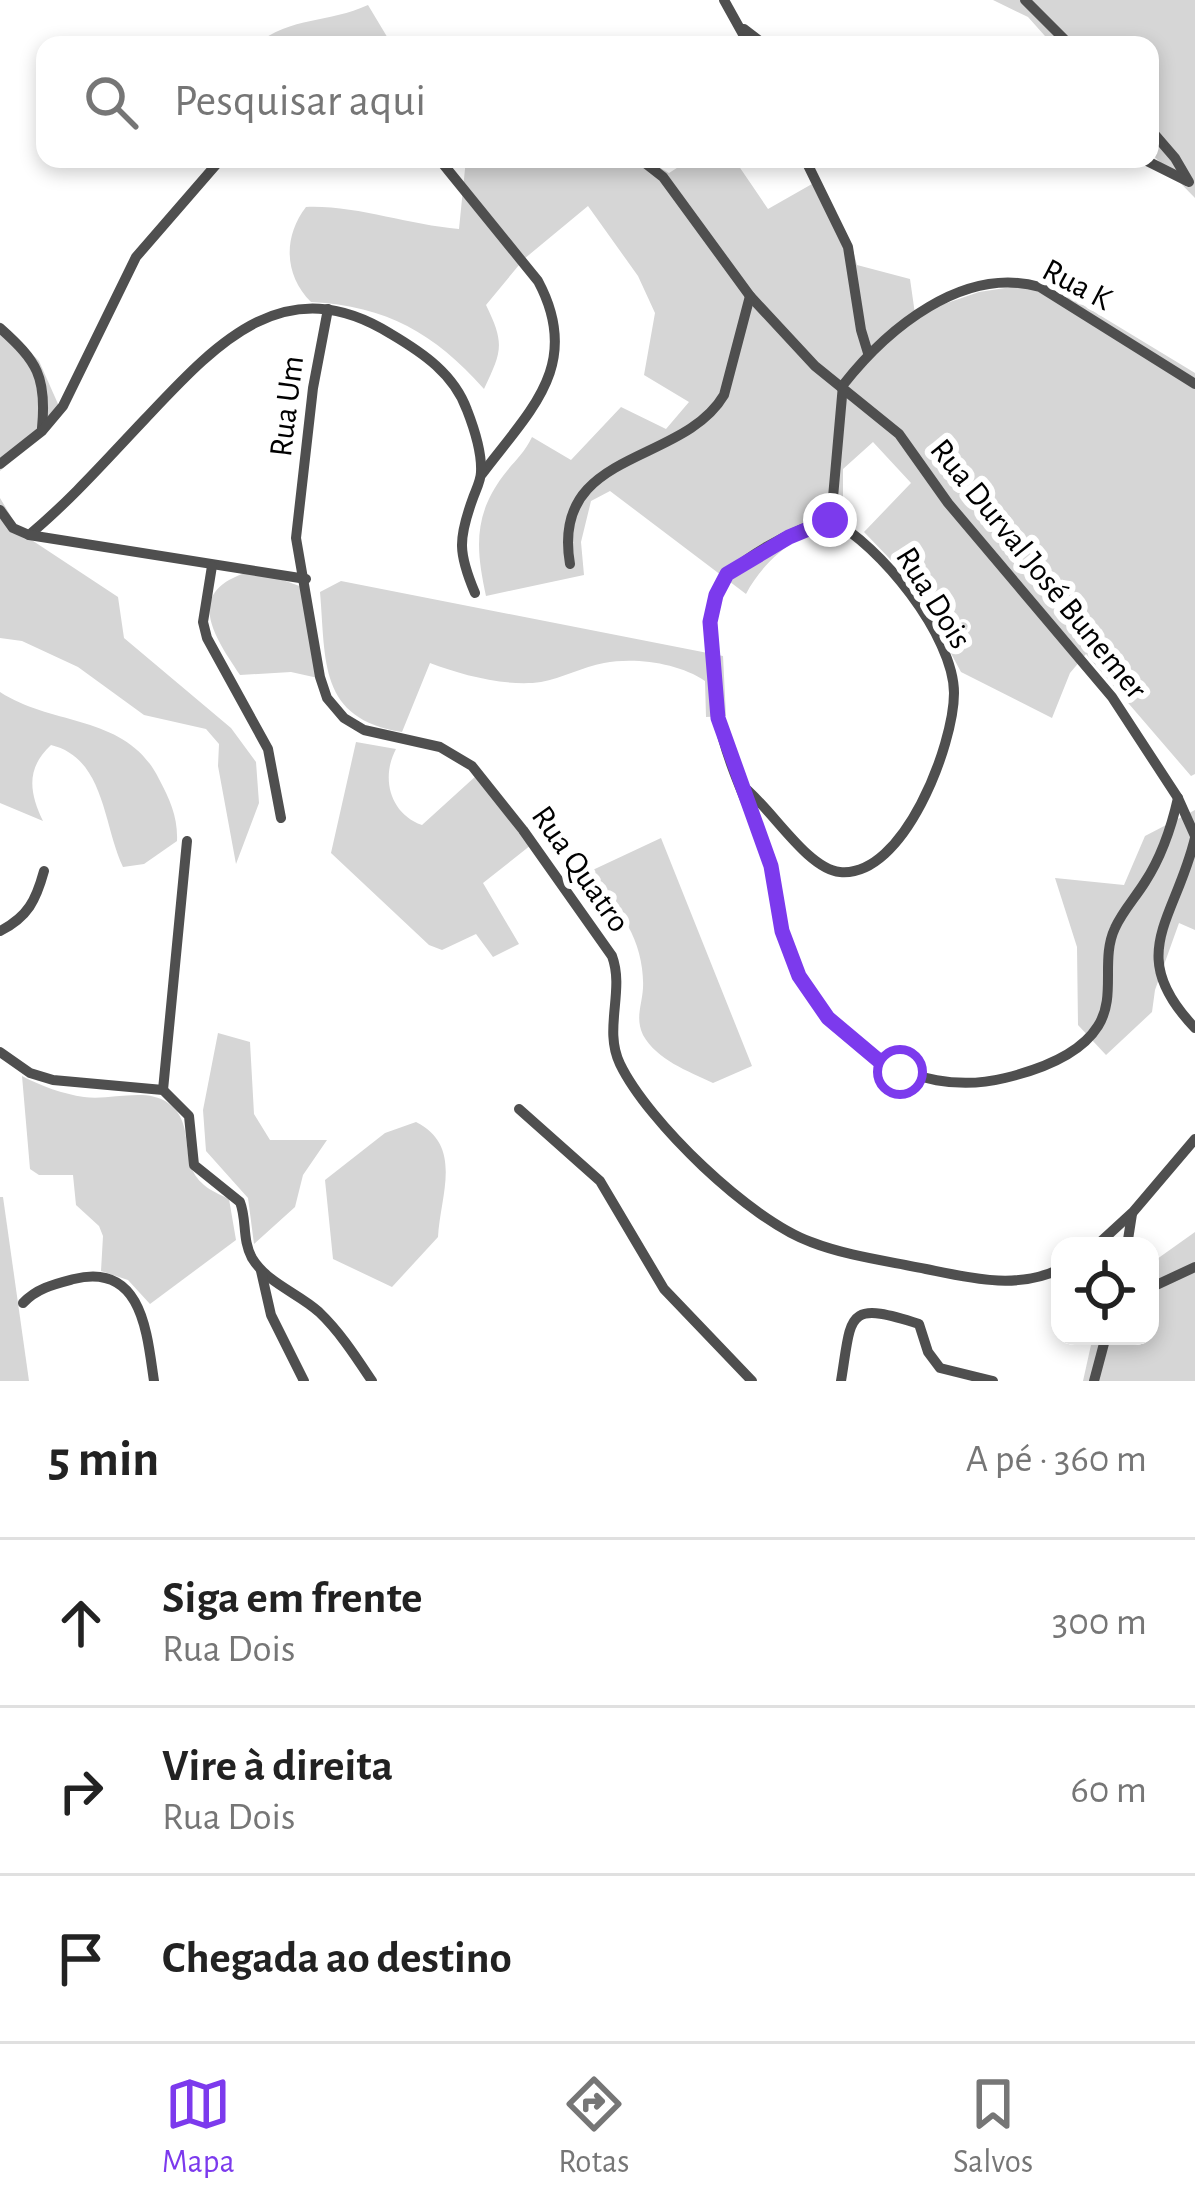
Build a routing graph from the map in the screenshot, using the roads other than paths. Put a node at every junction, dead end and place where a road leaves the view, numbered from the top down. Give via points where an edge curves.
1 (724, 0) edge
2 (1025, 0) edge
3 (736, 23) junction
4 (744, 36) edge
5 (753, 36) edge
6 (1061, 36) edge
7 (1159, 139) edge
8 (1159, 167) edge
9 (213, 168) edge
10 (446, 168) edge
11 (652, 168) edge
12 (809, 168) edge
13 (1192, 184) edge
14 (750, 296) junction
15 (328, 309) junction
16 (0, 328) edge
17 (868, 353) junction
18 (1195, 384) edge
19 (843, 385) junction
20 (42, 431) junction
21 (0, 464) edge
22 (482, 474) junction
23 (299, 510) joint
24 (4, 516) edge
25 (830, 520) junction
26 (29, 536) junction
27 (570, 564) dead end
28 (212, 566) junction
29 (306, 579) junction
30 (475, 593) dead end
31 (739, 783) junction
32 (1178, 798) junction
33 (281, 818) dead end
34 (1195, 837) edge
35 (187, 841) dead end
36 (44, 871) dead end
37 (0, 931) edge
38 (1195, 1028) edge
39 (0, 1052) edge
40 (163, 1090) junction
41 (518, 1109) dead end
42 (1195, 1139) edge
43 (1133, 1212) junction
44 (1106, 1237) edge
45 (1129, 1237) edge
46 (1195, 1267) edge
47 (262, 1271) junction
48 (1051, 1272) edge
49 (1159, 1284) edge
50 (23, 1303) dead end
51 (1104, 1345) edge
52 (154, 1381) edge
53 (304, 1381) edge
54 (372, 1381) edge
55 (752, 1381) edge
56 (841, 1381) edge
57 (993, 1381) edge
58 (1094, 1381) edge

1 - 3 street
2 - 6 street
3 - 4 street
3 - 5 street
7 - 13 street
8 - 13 street
9 - 20 street via 136,257 68,399
10 - 22 street via 538,281 555,330 545,389
11 - 14 street, Rua Durval José Bunemer
12 - 17 street via 848,248
14 - 19 street, Rua Durval José Bunemer
14 - 27 street via 716,408 585,490 569,533
15 - 22 street via 377,325 446,376 466,407
15 - 23 street, Rua Um
15 - 26 street via 269,315 212,350
16 - 20 street via 40,374
17 - 18 street, Rua K via 936,303 984,284 1022,282
17 - 19 street, Rua K
19 - 25 street
19 - 32 street, Rua Durval José Bunemer via 899,434 1112,697
20 - 21 street
22 - 30 street via 460,532
23 - 29 street, Rua Quatro
24 - 26 street
25 - 31 street, Rua Dois via 746,560 716,595 710,622 718,718
25 - 31 street, Rua Dois via 884,562 944,654 954,691 943,752 901,837 883,858 854,871 816,861
26 - 28 street
28 - 29 street
28 - 33 street via 207,638 268,749
29 - 48 street, Rua Quatro via 327,698 364,730 451,751 487,781 612,956 620,1065 709,1173 788,1232 835,1250 983,1281
31 - 32 street, Rua Dois via 771,866 790,956 814,1000 878,1060 956,1083 990,1082 1057,1060 1097,1027 1109,1000 1110,941 1162,854
32 - 34 street
34 - 38 street via 1156,953 1168,998
35 - 40 street
36 - 37 street via 28,911
39 - 40 street via 53,1080
40 - 47 street via 189,1116 194,1165 239,1202 245,1243
41 - 55 street via 600,1181 664,1288
42 - 43 street
43 - 44 street
43 - 45 street
46 - 49 street
47 - 53 street via 271,1315
47 - 54 street via 317,1310
50 - 52 street via 84,1277 120,1286 142,1313
51 - 58 street
56 - 57 street via 848,1330 871,1311 919,1324 928,1352 947,1372

